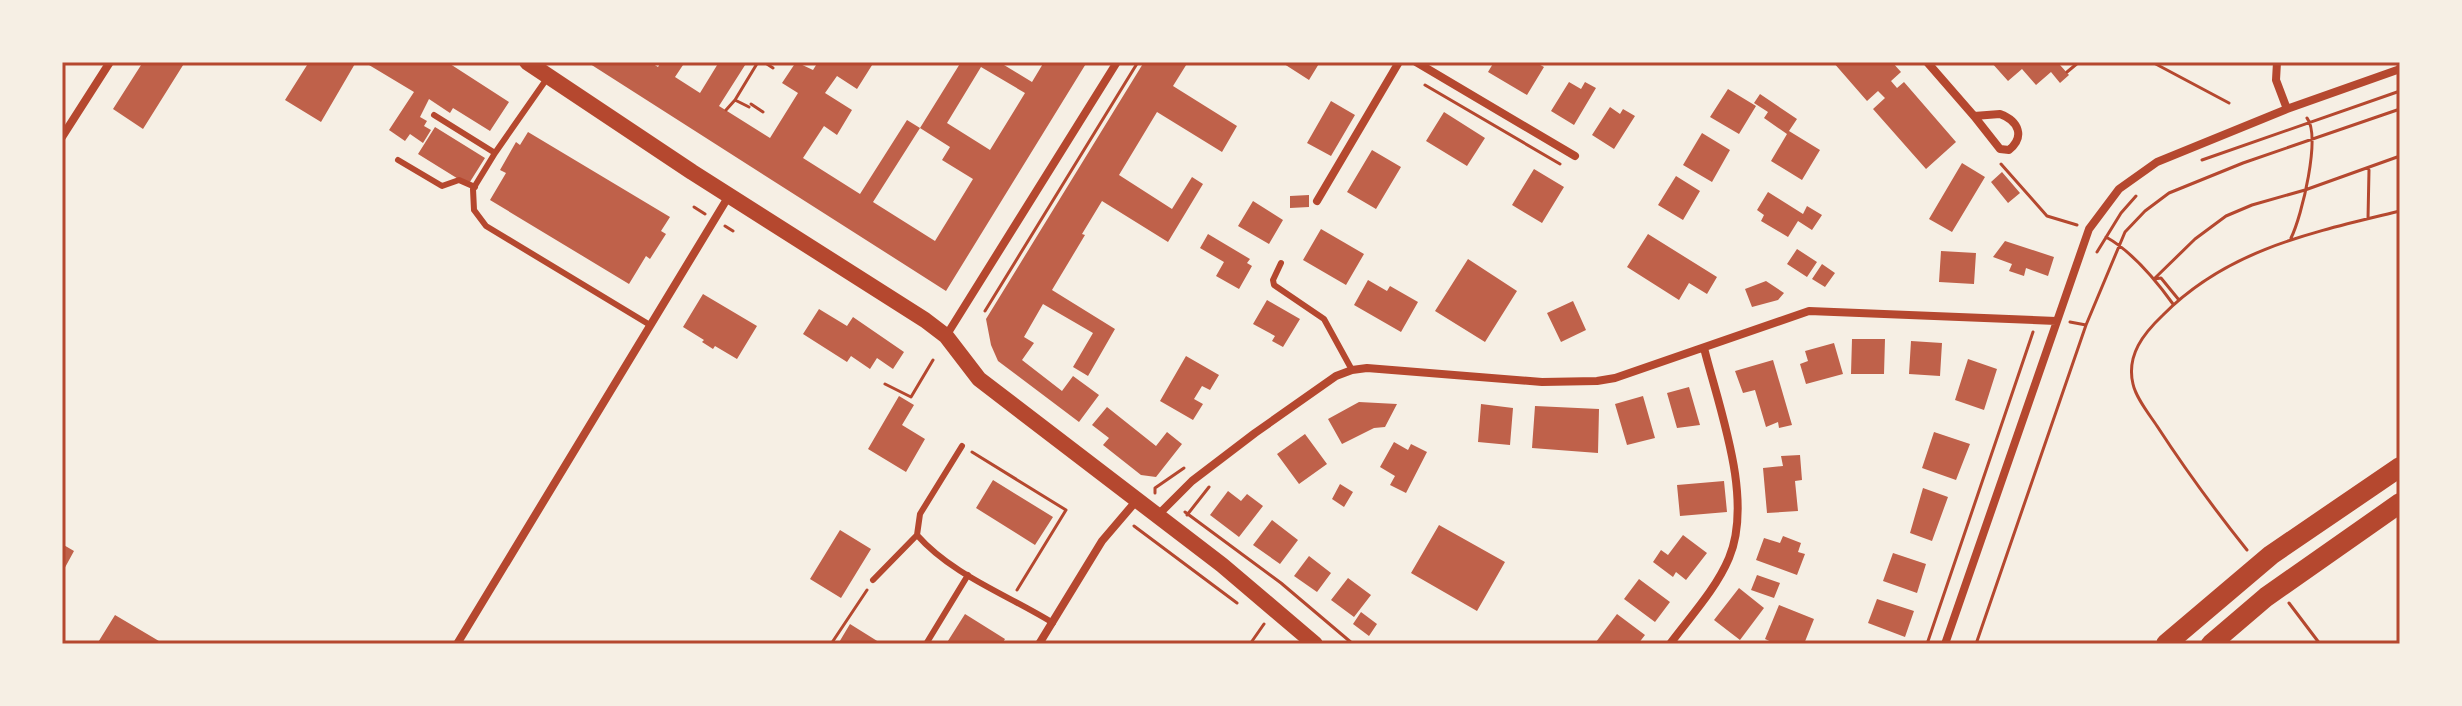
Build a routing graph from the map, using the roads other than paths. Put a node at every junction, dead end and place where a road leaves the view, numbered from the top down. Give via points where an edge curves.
1 (110, 62) edge
2 (1117, 62) edge
3 (1399, 62) edge
4 (1416, 62) edge
5 (1927, 62) edge
6 (2277, 62) edge
7 (529, 63) edge
8 (2400, 69) edge
9 (548, 77) junction
10 (2287, 109) junction
11 (434, 115) dead end
12 (1974, 116) junction
13 (62, 137) edge
14 (495, 153) junction
15 (1575, 156) dead end
16 (398, 160) dead end
17 (475, 187) junction
18 (730, 194) junction
19 (1317, 201) dead end
20 (1281, 263) dead end
21 (2056, 321) junction
22 (650, 325) junction
23 (946, 336) junction
24 (1704, 348) junction
25 (1352, 370) junction
26 (962, 446) road end
27 (2400, 467) edge
28 (1138, 499) junction
29 (2400, 503) edge
30 (1158, 515) junction
31 (917, 535) junction
32 (968, 575) junction
33 (873, 580) road end
34 (1053, 623) junction
35 (457, 644) edge
36 (926, 644) edge
37 (1039, 644) edge
38 (1315, 644) edge
39 (1670, 644) edge
40 (1945, 644) edge
41 (2166, 644) edge
42 (2211, 644) edge

1 - 13 street
2 - 23 street
3 - 19 street
4 - 15 street
5 - 12 street
6 - 10 street via 2276,80
7 - 9 main road
8 - 10 street
9 - 14 lane
9 - 18 main road
10 - 21 street via 2157,162 2119,189 2089,229
11 - 14 lane
12 - 12 street via 2000,149 2009,150 2016,143 2019,131 2007,116
14 - 17 lane
16 - 17 lane via 442,186 460,180
17 - 22 lane via 473,207 486,226
18 - 22 street
18 - 23 main road
20 - 25 lane via 1274,285 1324,319
21 - 24 street via 1814,310
21 - 40 street
22 - 35 street
23 - 28 main road via 979,379
24 - 25 street via 1615,378 1578,383
24 - 39 street via 1735,472 1737,530 1722,571
25 - 30 street via 1214,462
26 - 31 lane via 920,514
27 - 41 highway via 2271,555
28 - 30 main road
28 - 34 street via 1102,541
29 - 42 highway via 2266,597
30 - 38 main road
31 - 32 lane
31 - 33 lane
32 - 34 lane
32 - 36 lane
34 - 37 street

